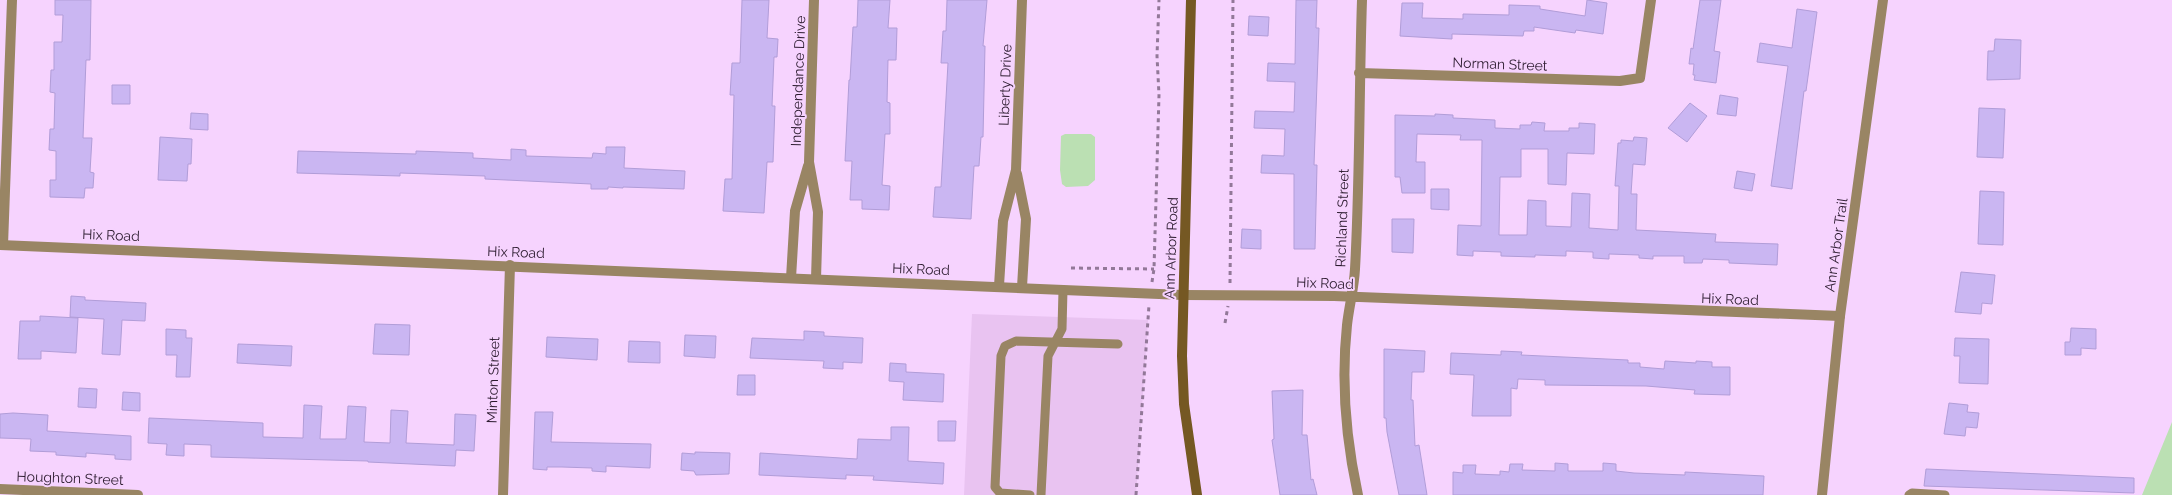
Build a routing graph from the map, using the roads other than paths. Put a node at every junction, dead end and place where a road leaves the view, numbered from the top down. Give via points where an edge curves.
1 (12, 0) edge
2 (814, 0) edge
3 (1022, 0) edge
4 (1191, 0) edge
5 (1362, 0) edge
6 (1651, 0) edge
7 (1882, 0) edge
8 (1359, 74) junction
9 (808, 162) junction
10 (1016, 170) junction
11 (2, 245) edge
12 (510, 265) junction
13 (791, 278) junction
14 (816, 279) junction
15 (1000, 286) junction
16 (1022, 287) junction
17 (1063, 290) junction
18 (1183, 295) junction
19 (1352, 298) junction
20 (1840, 316) junction
21 (1056, 341) junction
22 (1118, 344) dead end
23 (0, 489) edge
24 (138, 495) edge
25 (503, 495) edge
26 (1030, 495) edge
27 (1041, 495) edge
28 (1196, 495) edge
29 (1358, 495) edge
30 (1822, 495) edge
31 (1909, 495) edge
32 (1945, 495) edge

1 - 11 street
2 - 9 street, Independance Drive
3 - 10 street, Liberty Drive
4 - 18 main road, Ann Arbor Road
5 - 8 street, Richland Street
6 - 8 street, Norman Street via 1640,78 1620,81
7 - 20 street, Ann Arbor Trail
8 - 19 street, Richland Street
9 - 13 street via 795,211
9 - 14 street via 818,212
10 - 15 street via 1003,221
10 - 16 street via 1026,219
11 - 12 street, Hix Road
12 - 13 street, Hix Road
12 - 25 street, Minton Street
13 - 14 street, Hix Road
14 - 15 street, Hix Road
15 - 16 street, Hix Road
16 - 17 street, Hix Road
17 - 18 street, Hix Road
17 - 21 lane via 1062,329
18 - 19 street, Hix Road
18 - 28 main road, Ann Arbor Road via 1184,404
19 - 20 street, Hix Road
19 - 29 street, Richland Street via 1346,329 1345,401 1348,442
20 - 30 street, Ann Arbor Trail
21 - 22 lane
21 - 26 lane via 1010,342 1004,346 1001,356 995,487 1000,493
21 - 27 lane via 1048,356
23 - 24 street, Houghton Street
31 - 32 lane

